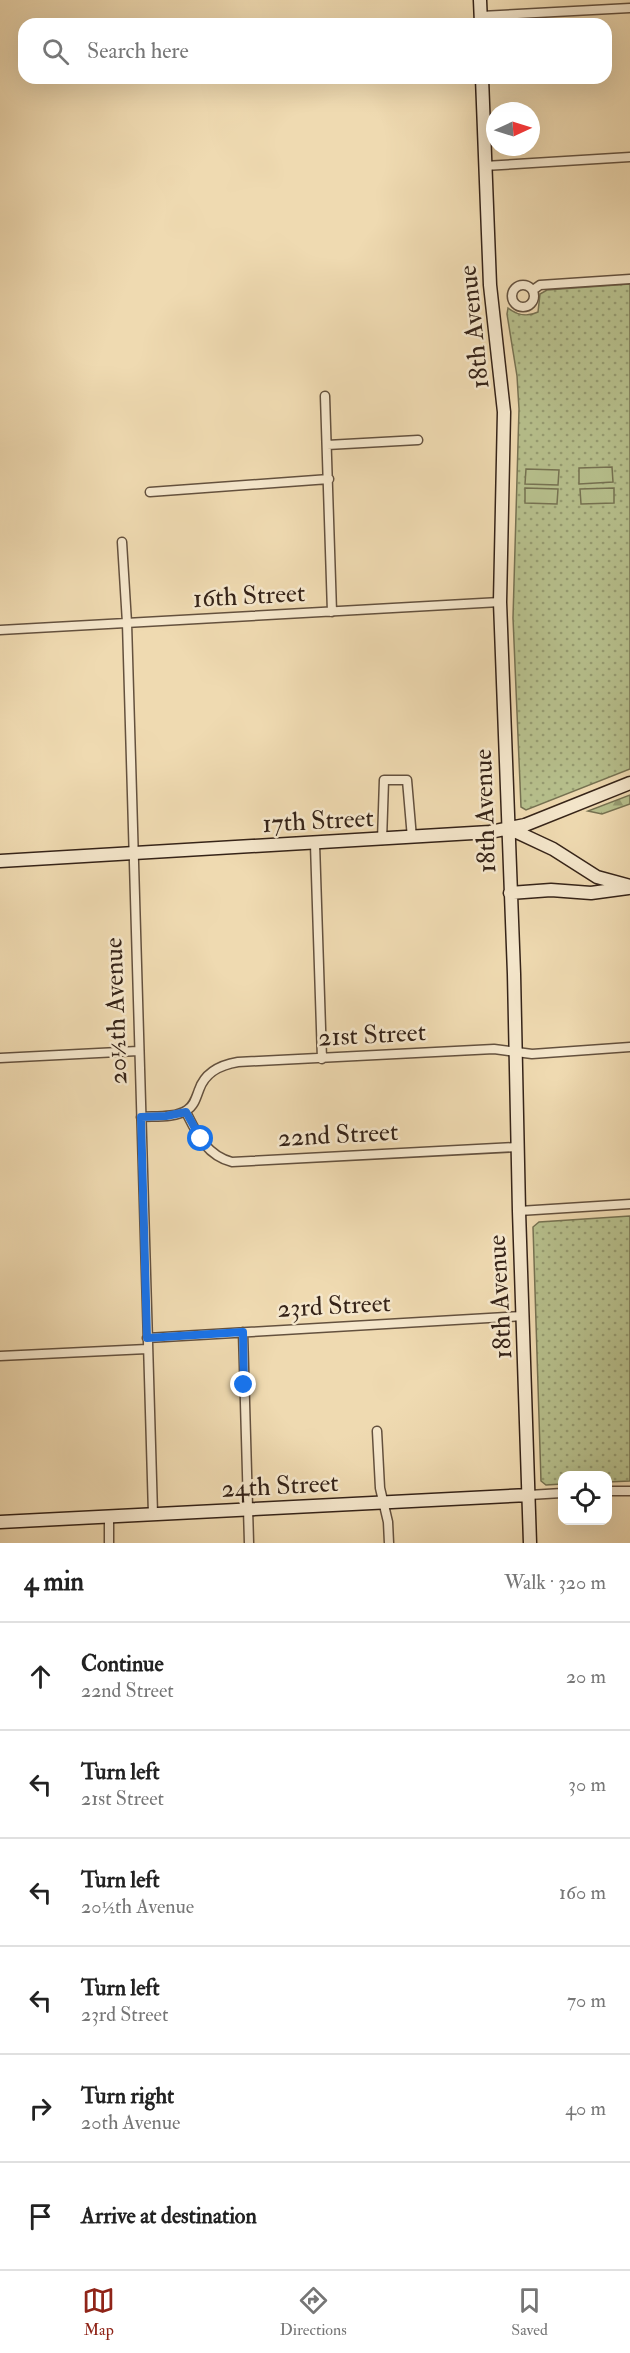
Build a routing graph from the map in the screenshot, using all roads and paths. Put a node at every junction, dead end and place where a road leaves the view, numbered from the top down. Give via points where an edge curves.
1 (480, 0) edge
2 (630, 8) edge
3 (481, 18) edge
4 (506, 18) edge
5 (482, 84) edge
6 (630, 157) edge
7 (484, 166) junction
8 (630, 279) edge
9 (533, 290) dead end
10 (325, 396) dead end
11 (418, 440) dead end
12 (327, 444) junction
13 (329, 479) junction
14 (150, 492) dead end
15 (122, 542) dead end
16 (500, 602) junction
17 (332, 612) junction
18 (127, 623) junction
19 (0, 630) edge
20 (630, 783) edge
21 (508, 828) junction
22 (412, 838) junction
23 (382, 840) junction
24 (315, 844) junction
25 (133, 853) junction
26 (0, 861) edge
27 (630, 887) edge
28 (510, 893) junction
29 (630, 1047) edge
30 (138, 1052) junction
31 (516, 1052) junction
32 (0, 1058) edge
33 (322, 1059) junction
34 (186, 1112) junction
35 (141, 1117) junction
36 (517, 1147) junction
37 (630, 1204) edge
38 (519, 1211) junction
39 (523, 1316) junction
40 (243, 1332) junction
41 (147, 1338) junction
42 (147, 1348) junction
43 (0, 1356) edge
44 (377, 1431) dead end
45 (612, 1491) edge
46 (630, 1491) edge
47 (558, 1493) edge
48 (529, 1495) junction
49 (383, 1503) junction
50 (248, 1510) junction
51 (153, 1514) junction
52 (108, 1516) junction
53 (0, 1522) edge
54 (109, 1543) edge
55 (249, 1543) edge
56 (389, 1543) edge
57 (530, 1543) edge

1 - 3 street
2 - 4 street
5 - 7 street, 18th Avenue
6 - 7 street
7 - 16 street, 18th Avenue via 490,285 504,412
8 - 9 street via 540,285
10 - 12 street
11 - 12 street
12 - 13 street
13 - 14 street
13 - 17 street
15 - 18 street, 20½th Avenue
16 - 17 street, 16th Street
16 - 21 street, 18th Avenue
17 - 18 street, 16th Street
18 - 19 street, 16th Street
18 - 25 street, 20½th Avenue
20 - 21 street, 17th Street via 525,825
21 - 22 street, 17th Street
21 - 27 street via 552,849 597,878
21 - 28 street, 18th Avenue
22 - 23 street, 17th Street
22 - 23 street via 407,780 384,780
23 - 24 street, 17th Street
24 - 25 street, 17th Street
24 - 33 street
25 - 26 street, 17th Street
25 - 30 street, 20½th Avenue
27 - 28 street via 591,893
28 - 31 street, 18th Avenue
29 - 31 street, 21st Street
30 - 32 street
30 - 35 street, 20½th Avenue
31 - 33 street, 21st Street via 494,1049
31 - 36 street, 18th Avenue
33 - 34 street, 21st Street via 238,1062 219,1067 206,1076 195,1102
34 - 35 street
34 - 36 street, 22nd Street via 209,1151 232,1162
35 - 41 street, 20½th Avenue
36 - 38 street, 18th Avenue
37 - 38 street
38 - 39 street, 18th Avenue
39 - 40 street, 23rd Street
39 - 48 street, 18th Avenue
40 - 41 street, 23rd Street
40 - 50 street
41 - 42 street, 20½th Avenue
42 - 43 street
42 - 51 street, 20½th Avenue
44 - 49 street
45 - 46 street
47 - 48 street, 24th Street
48 - 49 street, 24th Street
48 - 57 street, 18th Avenue
49 - 50 street, 24th Street
49 - 56 street
50 - 51 street, 24th Street
50 - 55 street
51 - 52 street, 24th Street
52 - 53 street, 24th Street
52 - 54 street

